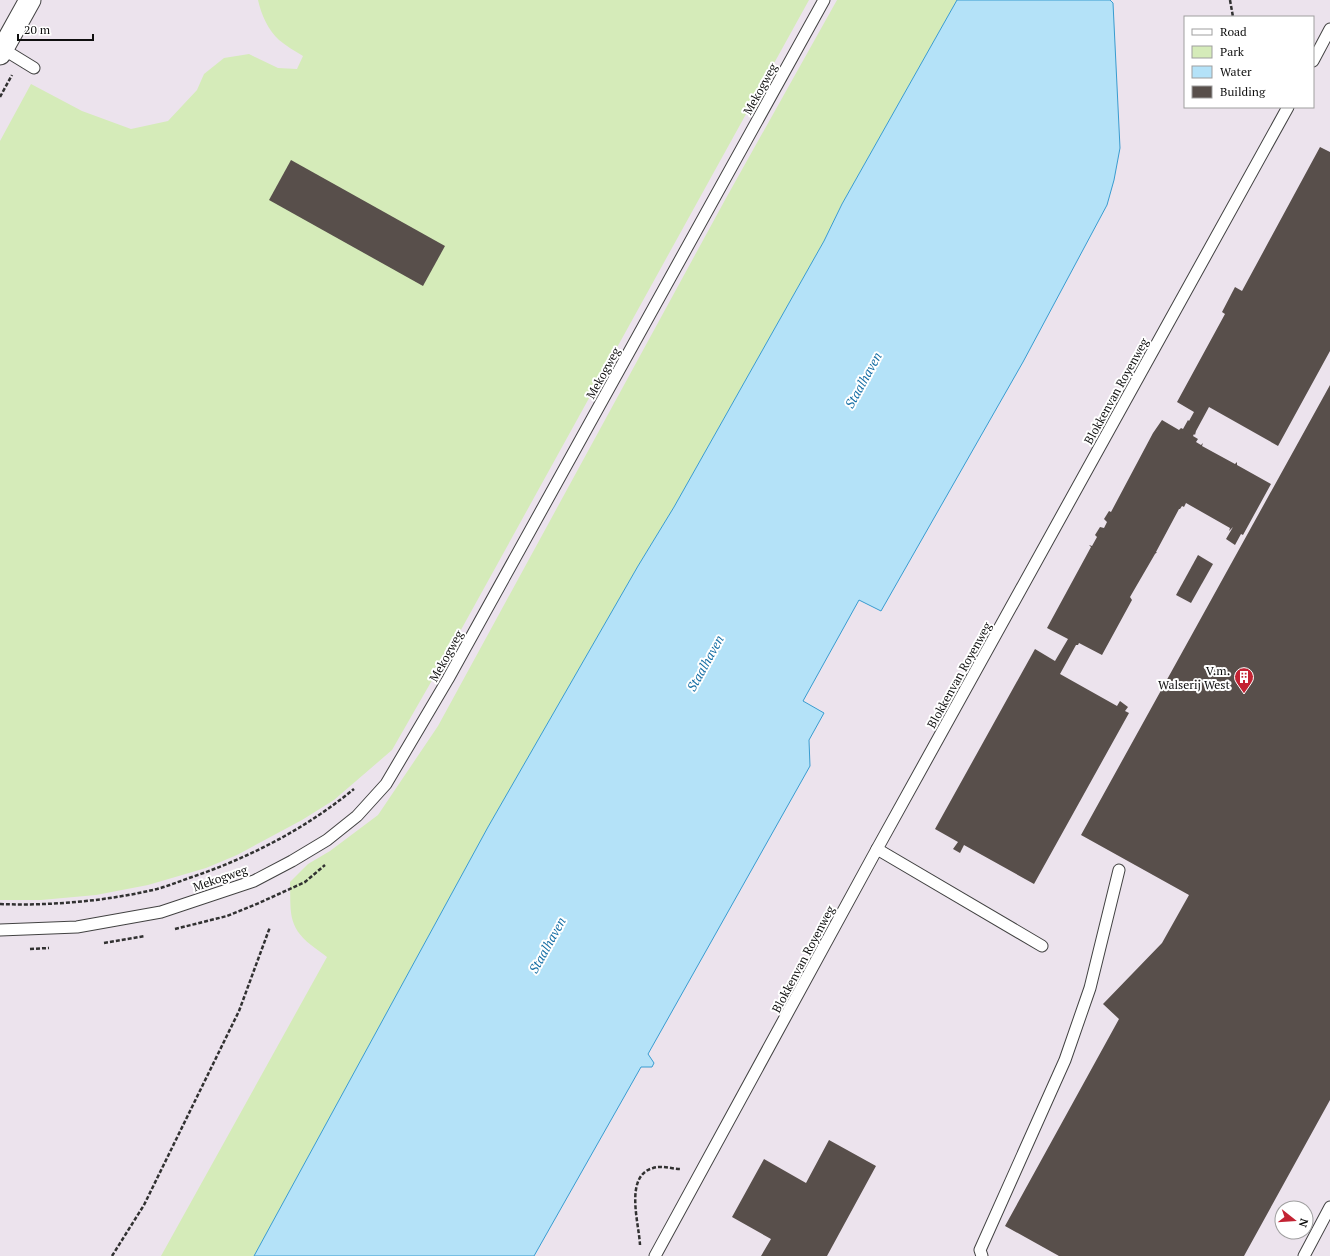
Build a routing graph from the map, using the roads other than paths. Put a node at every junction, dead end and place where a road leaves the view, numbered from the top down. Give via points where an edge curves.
1 (30, 0) edge
2 (824, 0) edge
3 (1330, 29) edge
4 (1, 52) edge
5 (1314, 59) edge
6 (34, 68) dead end
7 (1287, 108) edge
8 (877, 849) junction
9 (1119, 870) dead end
10 (0, 930) edge
11 (1042, 946) dead end
12 (1330, 1207) edge
13 (655, 1256) edge
14 (982, 1256) edge
15 (1304, 1256) edge

1 - 4 street
2 - 10 lane, Mekogweg via 448,678 386,784 357,816 327,840 254,881 161,912 77,927
3 - 5 lane
4 - 6 lane
7 - 8 lane, Blokkenvan Royenweg
8 - 11 lane
8 - 13 lane, Blokkenvan Royenweg
9 - 14 lane via 1090,988 1065,1060 980,1250
12 - 15 lane

